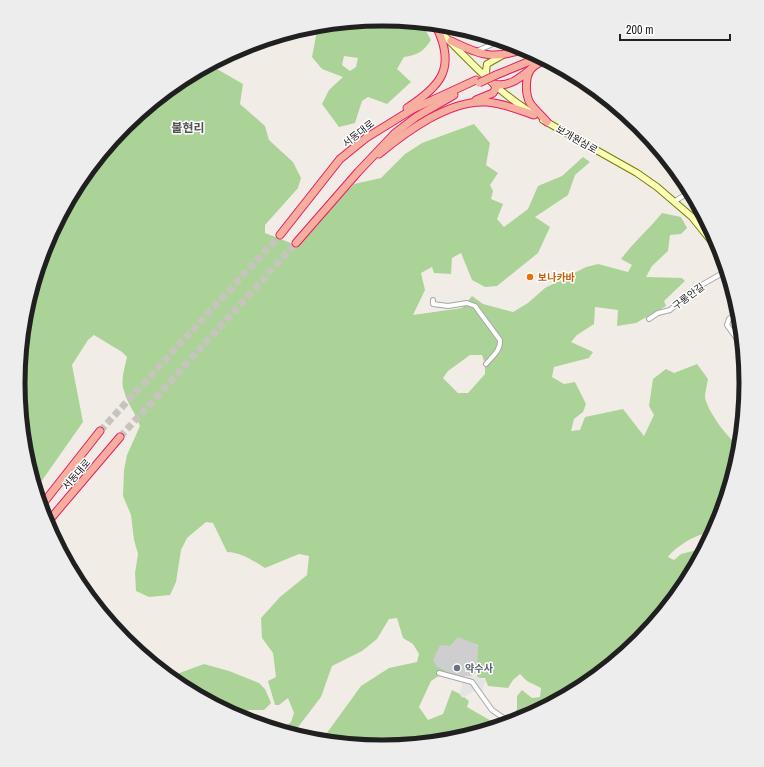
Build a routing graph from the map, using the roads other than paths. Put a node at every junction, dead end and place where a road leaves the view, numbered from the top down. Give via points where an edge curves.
1 (437, 31) edge
2 (441, 32) edge
3 (451, 41) junction
4 (493, 44) edge
5 (475, 52) junction
6 (514, 52) edge
7 (504, 55) junction
8 (527, 57) edge
9 (532, 60) edge
10 (540, 63) edge
11 (532, 68) junction
12 (494, 73) junction
13 (487, 78) junction
14 (477, 82) junction
15 (494, 84) junction
16 (471, 103) junction
17 (534, 115) junction
18 (548, 122) junction
19 (366, 138) junction
20 (358, 172) junction
21 (685, 195) edge
22 (675, 201) junction
23 (706, 234) edge
24 (280, 235) tunnel mouth
25 (296, 243) tunnel mouth
26 (721, 274) edge
27 (433, 300) dead end
28 (732, 317) edge
29 (649, 319) dead end
30 (736, 337) edge
31 (486, 364) dead end
32 (100, 431) tunnel mouth
33 (120, 437) tunnel mouth
34 (45, 500) edge
35 (51, 518) edge
36 (439, 673) dead end
37 (504, 719) edge

1 - 19 highway via 446,54 444,69 435,86 408,108 386,120
2 - 3 main road, 보개원삼로
3 - 5 highway
3 - 13 main road, 보개원삼로
4 - 5 street
5 - 7 highway
6 - 7 highway
7 - 13 main road via 487,64
8 - 12 highway
9 - 12 highway
10 - 11 highway
11 - 15 highway via 512,82 502,86
11 - 18 highway via 527,82 528,98
12 - 14 highway
13 - 15 main road, 보개원삼로
14 - 19 highway, 서동대로 via 413,109
14 - 20 highway via 416,117 395,133
15 - 16 highway via 496,88 493,93
15 - 17 main road, 보개원삼로
16 - 17 highway via 500,104
16 - 20 highway via 433,117 383,151
17 - 18 main road, 보개원삼로
18 - 22 main road, 보개원삼로 via 636,173
19 - 24 highway, 서동대로 via 340,160
20 - 25 highway
21 - 22 street
22 - 23 main road, 보개원삼로
26 - 29 street, 구롱안길 via 693,290 670,310
27 - 31 street via 433,304 448,306 468,303 475,306 500,340 497,351
28 - 30 street via 727,324
32 - 34 highway, 서동대로
33 - 35 highway, 서동대로
36 - 37 street via 472,682 492,710

